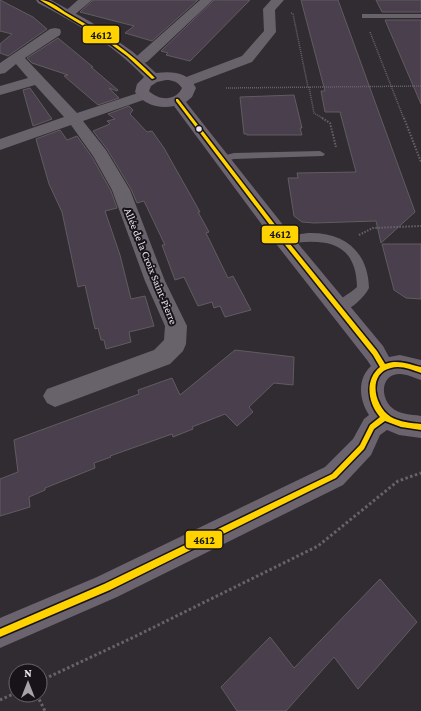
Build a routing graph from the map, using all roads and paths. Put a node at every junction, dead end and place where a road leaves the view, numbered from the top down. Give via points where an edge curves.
1 (42, 0) edge
2 (86, 0) edge
3 (207, 0) edge
4 (274, 5) edge
5 (68, 14) junction
6 (365, 16) dead end
7 (421, 16) edge
8 (369, 30) dead end
9 (55, 32) dead end
10 (17, 57) junction
11 (136, 61) junction
12 (0, 70) edge
13 (153, 78) junction
14 (38, 79) junction
15 (392, 86) junction
16 (421, 86) edge
17 (308, 87) junction
18 (184, 90) junction
19 (0, 91) edge
20 (144, 95) junction
21 (74, 119) junction
22 (0, 145) edge
23 (320, 154) joint
24 (221, 159) junction
25 (421, 162) edge
26 (421, 226) edge
27 (284, 240) junction
28 (342, 245) junction
29 (339, 308) junction
30 (384, 368) junction
31 (421, 370) edge
32 (55, 396) dead end
33 (385, 417) junction
34 (421, 427) edge
35 (421, 473) edge
36 (0, 634) edge
37 (48, 678) edge

1 - 5 street
2 - 5 street
3 - 11 street via 142,59
4 - 17 path via 293,14
4 - 18 street via 270,32 247,59
5 - 11 street via 100,33
6 - 7 lane
8 - 15 path
9 - 10 street
10 - 12 street
10 - 14 street, Allée de la Croix Saint-Pierre
11 - 13 street
13 - 18 street via 178,77
13 - 20 street via 144,84
14 - 19 street
14 - 21 street, Allée de la Croix Saint-Pierre
15 - 16 path
15 - 17 path
15 - 25 path
17 - 18 path
17 - 23 path via 314,114 330,123 339,154
18 - 20 street via 170,102 156,102
18 - 24 street
20 - 21 street
21 - 22 street
21 - 32 street, Allée de la Croix Saint-Pierre via 100,154 121,190 155,281 176,326 175,344 162,357
23 - 24 lane via 234,156
24 - 27 street
26 - 28 path via 373,228
27 - 28 lane via 317,237 332,239
27 - 29 street
28 - 29 lane via 360,266 363,288
29 - 30 street
30 - 31 street via 405,365
30 - 33 street via 372,380 371,390 372,399
33 - 34 street via 409,428
33 - 36 street via 372,427 362,447 334,476 107,587
35 - 37 path via 398,481 318,546

